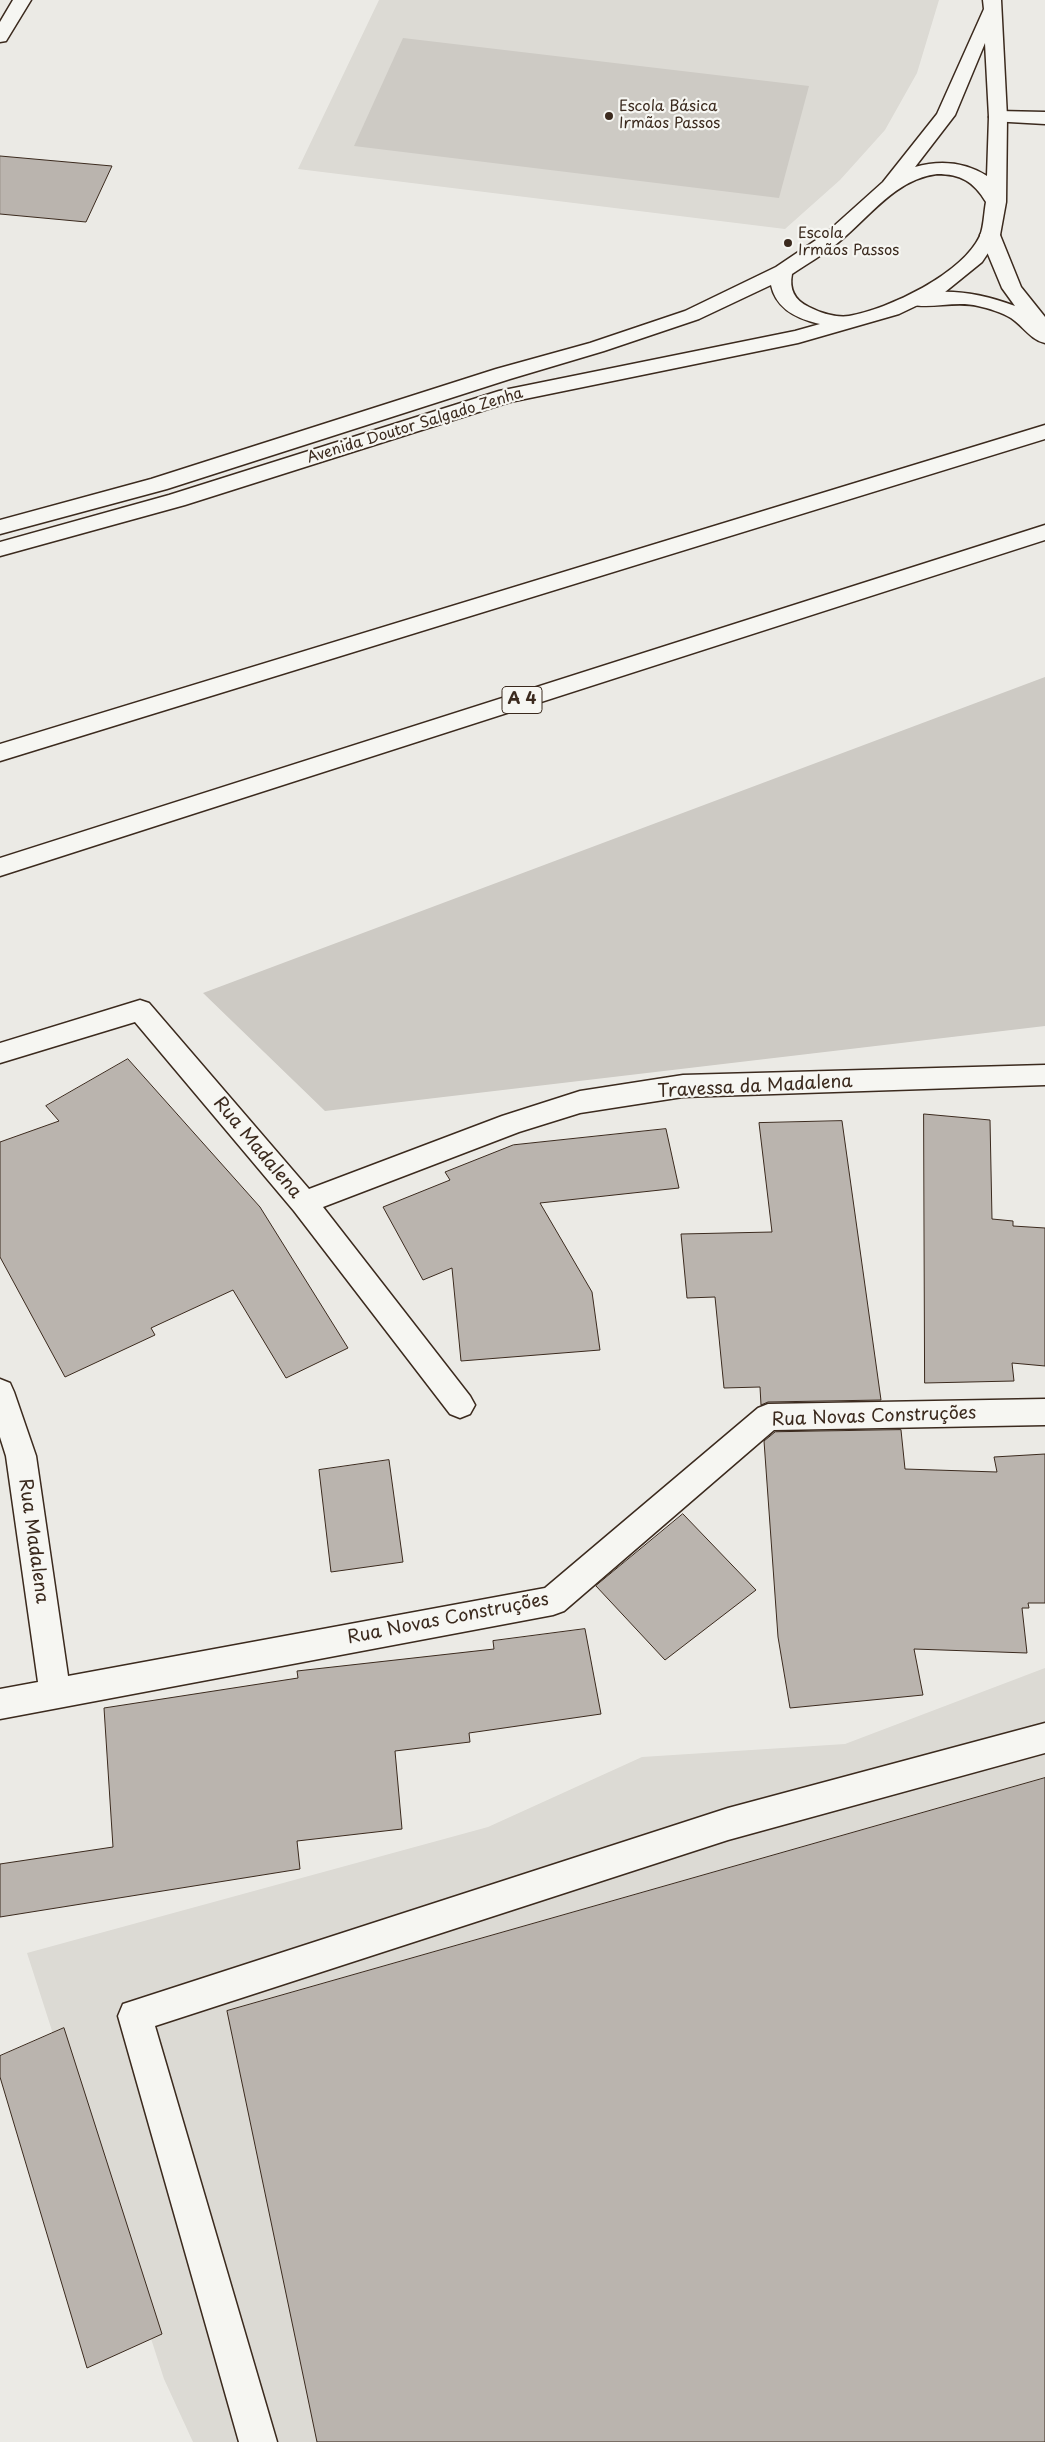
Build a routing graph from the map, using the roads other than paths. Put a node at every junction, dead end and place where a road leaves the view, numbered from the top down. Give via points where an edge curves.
1 (22, 0) edge
2 (992, 3) edge
3 (0, 37) edge
4 (998, 117) junction
5 (1045, 118) edge
6 (890, 186) junction
7 (996, 202) junction
8 (990, 235) junction
9 (783, 271) junction
10 (916, 300) junction
11 (864, 319) junction
12 (1045, 330) edge
13 (1045, 337) edge
14 (1045, 432) edge
15 (0, 527) edge
16 (1045, 532) edge
17 (0, 550) edge
18 (0, 752) edge
19 (0, 867) edge
20 (0, 1053) edge
21 (1045, 1075) edge
22 (304, 1203) junction
23 (0, 1392) edge
24 (460, 1405) dead end
25 (1045, 1412) edge
26 (55, 1693) junction
27 (0, 1704) edge
28 (1045, 1738) edge
29 (258, 2442) edge

1 - 3 main road
2 - 4 main road, Avenida Doutor Salgado Zenha
2 - 6 main road, Avenida Doutor Salgado Zenha via 946,115
4 - 5 main road
4 - 7 main road, Avenida Doutor Salgado Zenha
6 - 7 main road, Avenida Doutor Salgado Zenha via 914,172 939,168 954,170 979,179
6 - 9 main road, Avenida Doutor Salgado Zenha via 832,238
7 - 8 main road, Avenida Doutor Salgado Zenha
8 - 10 main road, Avenida Doutor Salgado Zenha via 964,268
8 - 12 main road via 1012,288
9 - 11 main road, Avenida Doutor Salgado Zenha via 779,286 782,297 794,307 833,321
9 - 15 main road, Avenida Doutor Salgado Zenha via 692,315 598,347 503,374 159,484
10 - 11 main road, Avenida Doutor Salgado Zenha
10 - 13 main road via 948,297 981,300 1017,313
11 - 17 main road, Avenida Doutor Salgado Zenha via 798,337 506,396 176,500
14 - 18 main road
16 - 19 main road, A 4
20 - 22 main road, Rua Madalena via 140,1010
21 - 22 main road, Travessa da Madalena via 683,1086 580,1102 511,1124
22 - 24 main road, Rua Madalena
23 - 26 main road, Rua Madalena via 21,1456
25 - 26 main road, Rua Novas Construções via 768,1417 553,1601
26 - 27 main road, Rua Novas Construções
28 - 29 main road via 728,1824 135,2016

